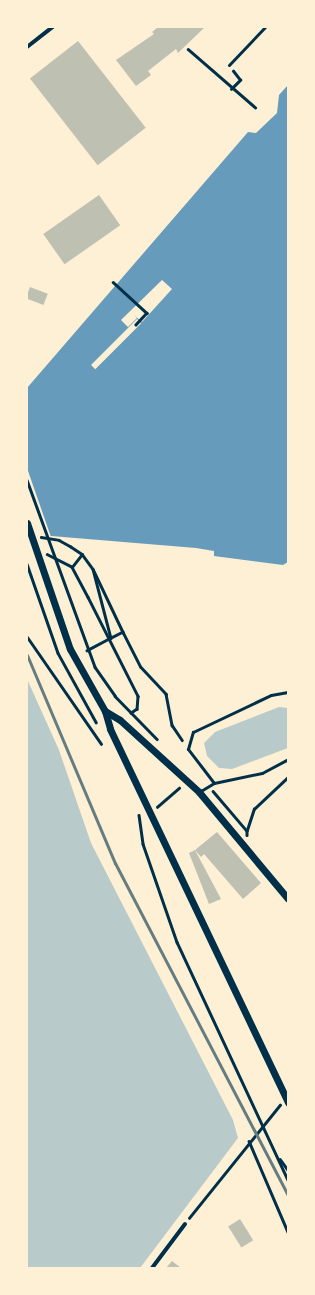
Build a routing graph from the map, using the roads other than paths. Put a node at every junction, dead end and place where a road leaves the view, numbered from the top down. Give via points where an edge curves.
1 (53, 27) edge
2 (265, 27) edge
3 (27, 47) edge
4 (228, 65) road end
5 (27, 523) edge
6 (27, 637) edge
7 (288, 692) edge
8 (105, 711) junction
9 (100, 744) dead end
10 (288, 760) edge
11 (214, 783) junction
12 (198, 792) junction
13 (288, 899) edge
14 (287, 1100) edge
15 (185, 1224) road end
16 (152, 1268) edge

1 - 3 street
2 - 4 lane
5 - 8 street via 70,649
6 - 9 lane
7 - 11 lane via 271,695 192,732 188,749
8 - 12 street via 120,720
8 - 14 street via 110,729
10 - 11 lane via 262,773
11 - 12 lane
12 - 13 street
15 - 16 street

